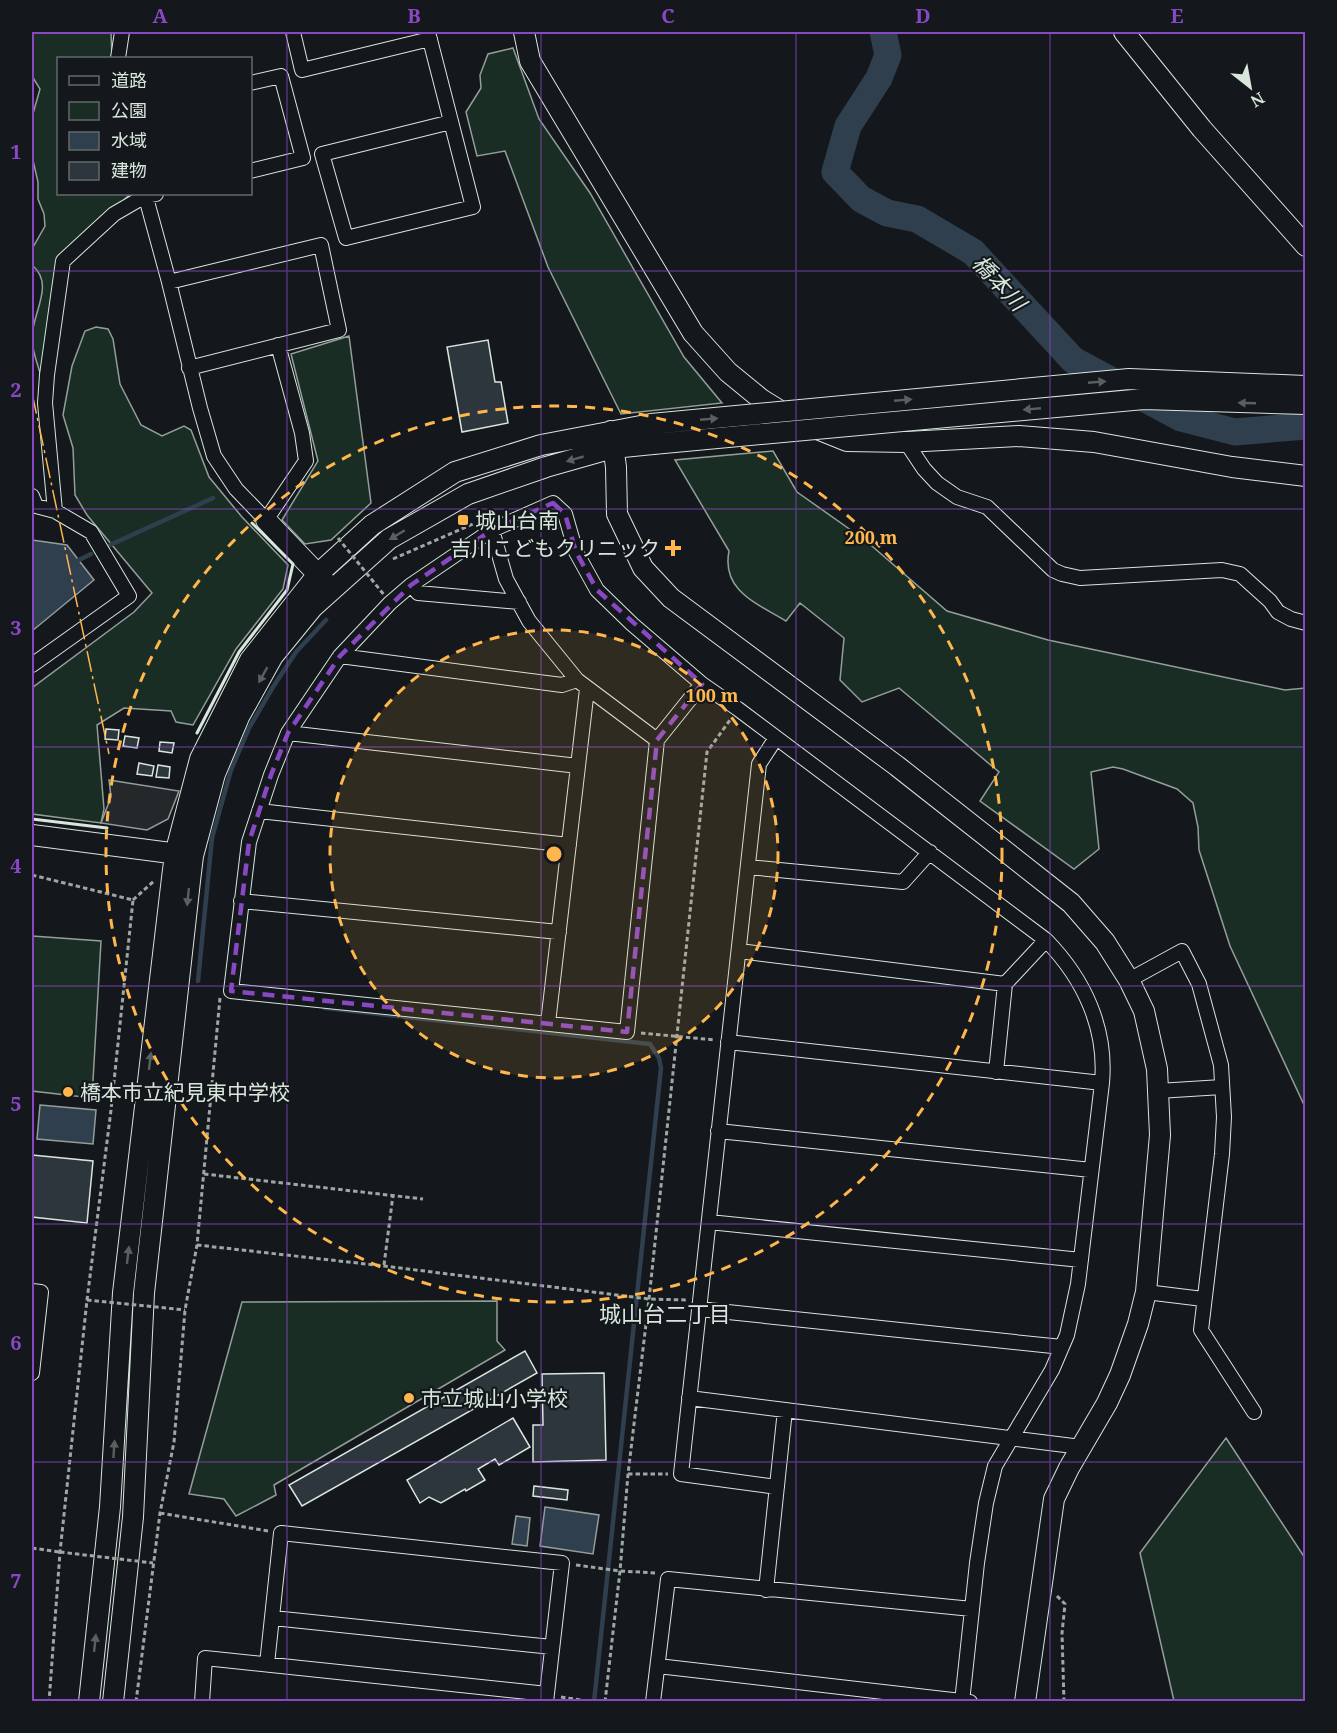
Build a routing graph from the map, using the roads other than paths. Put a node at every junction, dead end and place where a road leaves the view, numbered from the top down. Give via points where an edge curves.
1 (122, 32) edge
2 (293, 32) edge
3 (524, 32) edge
4 (1124, 32) edge
5 (429, 35) edge
6 (118, 57) edge
7 (252, 83) edge
8 (451, 122) junction
9 (252, 171) edge
10 (146, 195) edge
11 (148, 195) edge
12 (1305, 246) edge
13 (169, 282) junction
14 (278, 345) junction
15 (189, 368) junction
16 (1305, 386) edge
17 (1305, 404) edge
18 (652, 434) junction
19 (612, 439) junction
20 (906, 442) junction
21 (1305, 476) edge
22 (32, 496) edge
23 (55, 511) junction
24 (266, 520) junction
25 (492, 530) junction
26 (318, 574) junction
27 (411, 585) junction
28 (334, 590) junction
29 (519, 602) junction
30 (1305, 623) edge
31 (340, 656) junction
32 (32, 665) edge
33 (582, 684) junction
34 (702, 684) junction
35 (288, 733) junction
36 (776, 738) junction
37 (657, 740) junction
38 (578, 766) junction
39 (259, 811) junction
40 (32, 835) edge
41 (569, 845) junction
42 (930, 852) junction
43 (184, 855) junction
44 (748, 867) junction
45 (241, 901) junction
46 (559, 932) junction
47 (1046, 940) junction
48 (739, 951) junction
49 (1130, 980) junction
50 (1005, 984) junction
51 (548, 1023) junction
52 (728, 1042) junction
53 (996, 1072) junction
54 (1101, 1083) junction
55 (1222, 1087) junction
56 (1158, 1091) junction
57 (718, 1131) junction
58 (1091, 1170) junction
59 (709, 1222) junction
60 (1081, 1260) junction
61 (32, 1291) edge
62 (1146, 1292) junction
63 (1203, 1299) junction
64 (699, 1305) junction
65 (33, 1342) edge
66 (1062, 1347) junction
67 (32, 1373) edge
68 (689, 1398) junction
69 (785, 1410) junction
70 (1254, 1412) dead end
71 (1013, 1438) junction
72 (1081, 1447) junction
73 (777, 1486) junction
74 (766, 1590) junction
75 (972, 1610) junction
76 (273, 1618) junction
77 (552, 1647) junction
78 (267, 1664) junction
79 (658, 1666) junction
80 (547, 1698) edge
81 (88, 1701) edge
82 (113, 1701) edge
83 (202, 1701) edge
84 (653, 1701) edge
85 (965, 1701) edge
86 (1026, 1701) edge

1 - 6 street
2 - 5 street via 302,70
3 - 20 street via 530,62 693,333 728,372 795,420 847,441
4 - 12 street via 1202,129
5 - 8 street
7 - 9 street via 281,76 303,158
8 - 8 street via 322,154 346,237 473,207
10 - 23 street via 114,214 63,261 45,403
11 - 13 street
13 - 14 street via 321,245 339,330
13 - 15 street
14 - 15 street
14 - 24 street via 306,461
15 - 24 street via 214,456
18 -> 16 street, bridge via 1129,379
17 -> 18 street, bridge via 1144,399
18 - 19 street
19 - 26 street via 541,445 455,472 372,525
19 -> 28 street via 468,494 389,539
19 - 49 street via 617,514 643,568 671,598 897,766 1071,903 1105,942
20 - 21 street via 1018,436 1094,442
20 - 30 street via 937,483 957,497 987,507 1040,560 1062,574 1080,578 1222,570 1240,574 1278,612
22 - 23 street via 36,506
23 - 32 street via 91,532 129,596
24 - 26 street
25 - 27 street
25 - 29 street via 506,579
25 - 34 street via 553,503 565,514 576,552 597,590
26 - 28 street
26 - 43 street via 250,660 200,759
27 - 29 street via 418,593
27 - 31 street
28 -> 43 street via 314,607 273,656 239,717
29 - 33 street via 529,621
31 - 33 street via 562,685
31 - 35 street
33 - 37 street
33 - 38 street
34 - 36 street
34 - 37 street
35 - 38 street
35 - 39 street
36 - 42 street
36 - 44 street via 759,764
37 - 51 street via 627,1032
38 - 41 street
39 - 41 street
39 - 45 street via 249,842
40 - 43 street
41 - 46 street
42 - 44 street via 903,882
42 - 47 street
81 -> 43 street via 110,1507 123,1293
43 -> 82 street via 144,1293 133,1517
44 - 48 street
45 - 46 street
45 - 51 street via 231,991
46 - 51 street
47 - 50 street
47 - 54 street via 1064,959 1087,996 1099,1028 1104,1065
48 - 50 street
48 - 52 street
49 - 55 street via 1182,951 1199,984 1221,1065
49 - 56 street via 1144,1011
50 - 53 street
52 - 53 street
52 - 57 street
53 - 54 street
54 - 58 street
55 - 56 street
55 - 63 street via 1221,1154
56 - 62 street via 1160,1135
57 - 58 street
57 - 59 street
58 - 60 street
59 - 60 street
59 - 64 street
60 - 66 street via 1070,1325
61 - 65 street via 41,1292
62 - 63 street
62 - 72 street via 1120,1375
63 - 70 street via 1201,1330
64 - 66 street
64 - 68 street
65 - 67 street
66 - 71 street
68 - 69 street
68 - 73 street via 681,1474
69 - 71 street
69 - 73 street
71 - 72 street
71 - 75 street via 996,1466 986,1503
72 - 86 street via 1054,1499
73 - 74 street
74 - 75 street
74 - 79 street via 668,1579
75 - 85 street
76 - 77 street
76 - 77 street via 281,1533 562,1563
76 - 78 street
77 - 80 street
78 - 80 street
78 - 83 street via 206,1658
79 - 84 street
79 - 85 street

